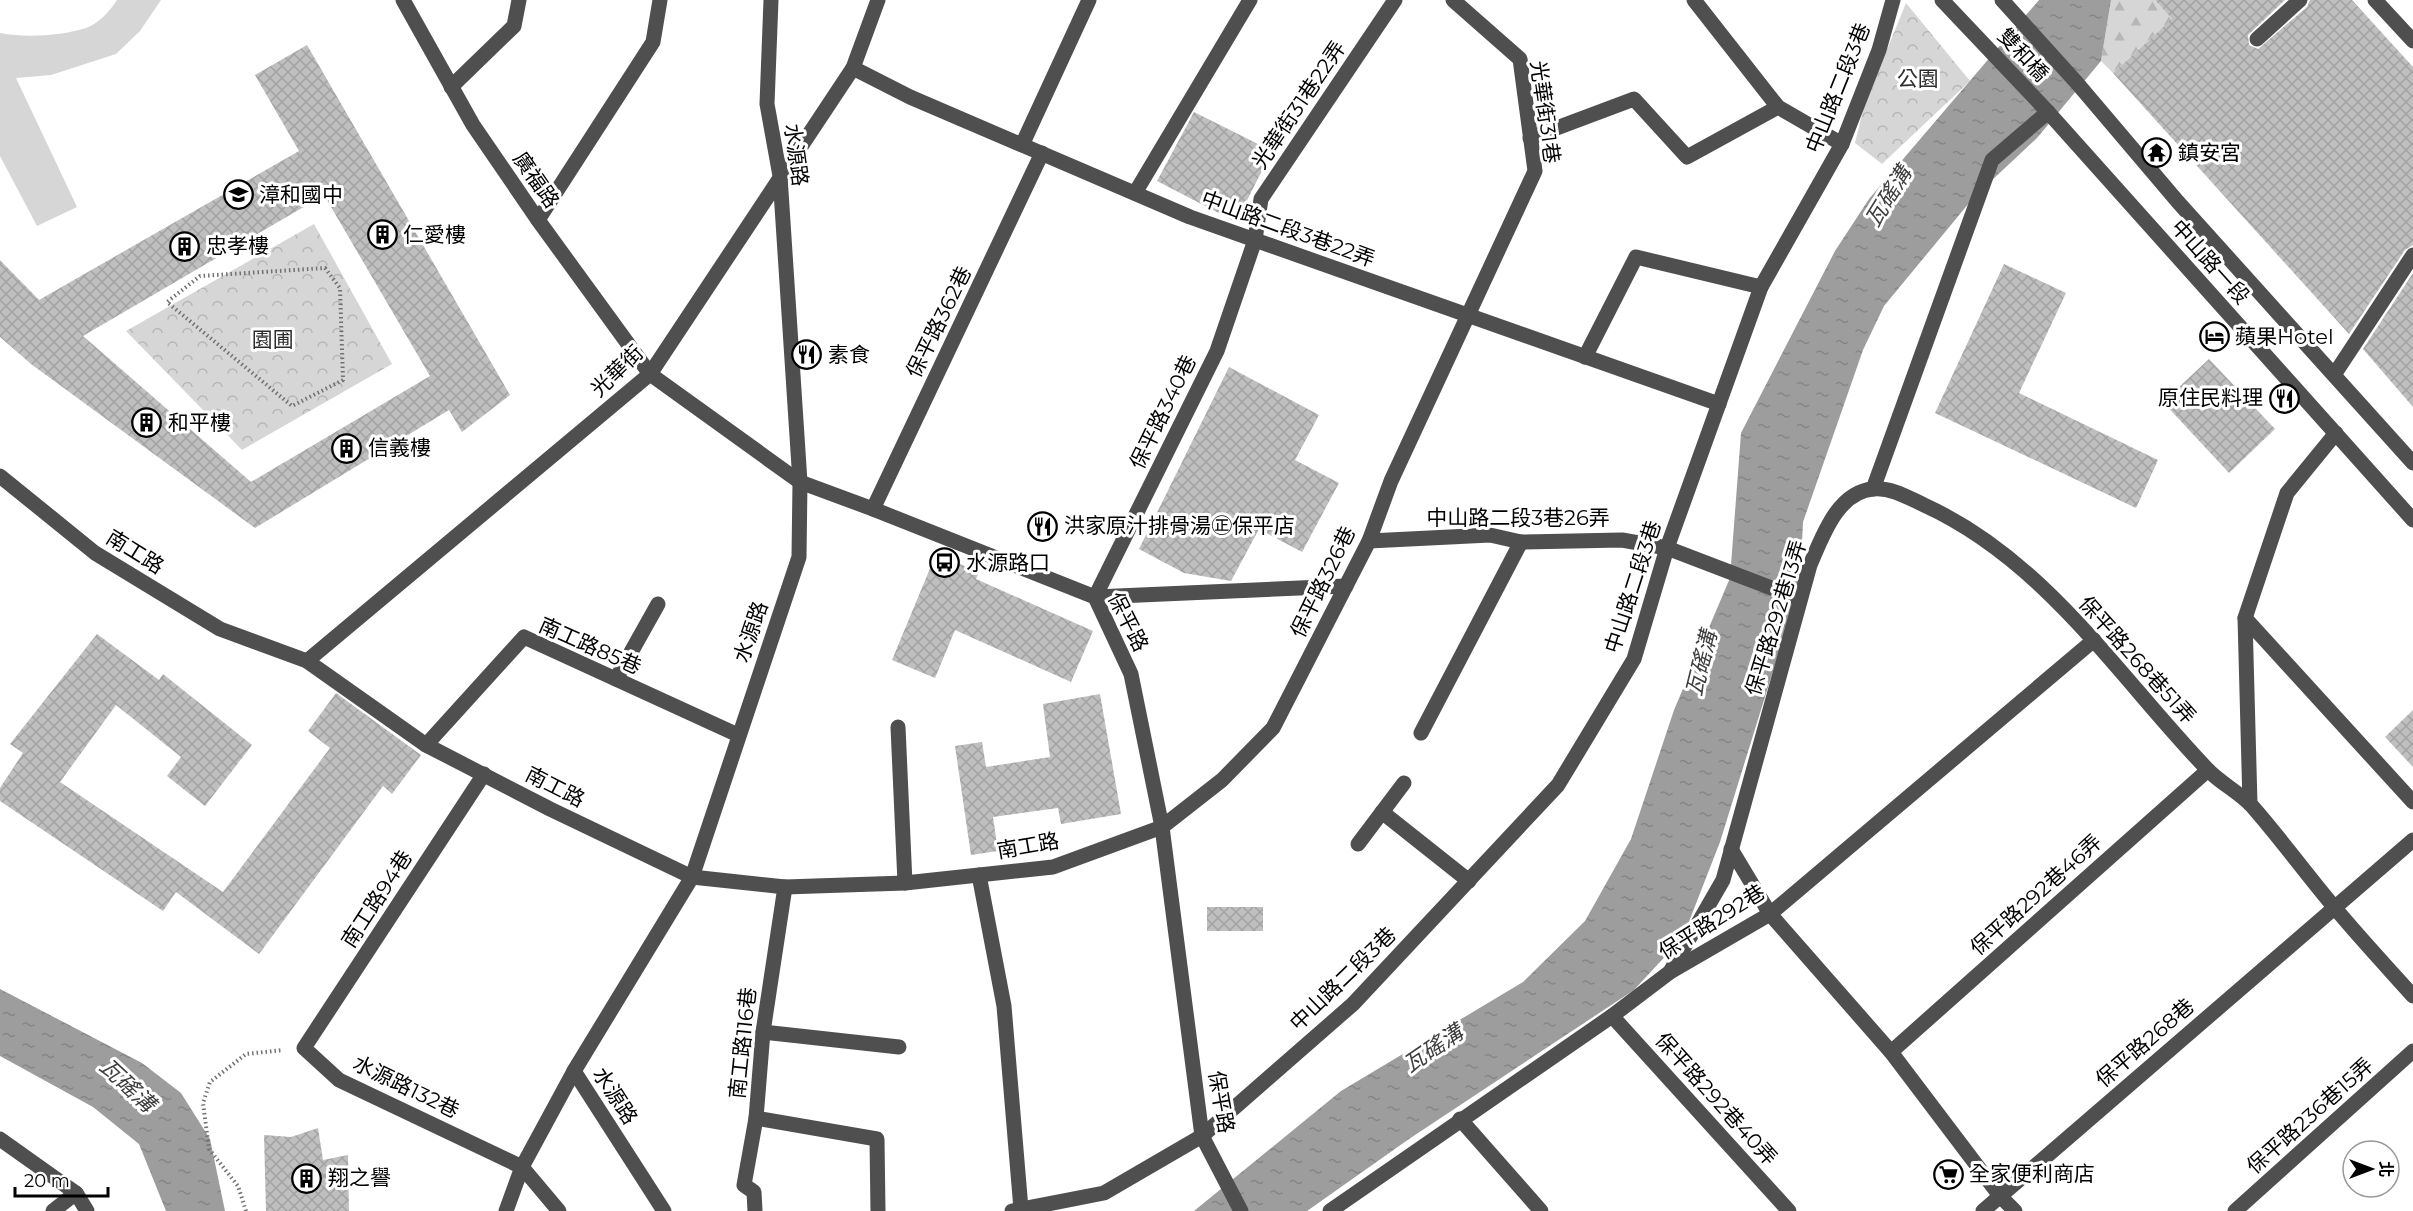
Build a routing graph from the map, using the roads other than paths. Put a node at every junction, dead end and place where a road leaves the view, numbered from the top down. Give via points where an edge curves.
1 (403, 0) edge
2 (519, 0) edge
3 (660, 0) edge
4 (771, 0) edge
5 (878, 0) edge
6 (1089, 0) edge
7 (1250, 0) edge
8 (1395, 0) edge
9 (1453, 0) edge
10 (1694, 0) edge
11 (1893, 0) edge
12 (1942, 0) edge
13 (2002, 0) edge
14 (2300, 0) edge
15 (2376, 0) edge
16 (2257, 39) dead end
17 (2413, 41) edge
18 (853, 68) junction
19 (2077, 83) joint
20 (452, 87) junction
21 (1778, 107) junction
22 (2048, 112) junction
23 (1530, 138) junction
24 (1842, 144) junction
25 (1022, 145) junction
26 (1042, 153) junction
27 (780, 176) junction
28 (1135, 193) junction
29 (538, 220) junction
30 (1255, 240) junction
31 (2413, 255) edge
32 (1761, 287) junction
33 (1467, 316) junction
34 (1585, 357) junction
35 (651, 374) junction
36 (2334, 375) junction
37 (1719, 404) junction
38 (2336, 433) junction
39 (2413, 463) edge
40 (0, 476) edge
41 (800, 482) junction
42 (1873, 489) junction
43 (873, 509) junction
44 (2413, 520) edge
45 (1369, 541) junction
46 (1521, 542) junction
47 (1667, 548) junction
48 (1346, 586) junction
49 (1095, 597) junction
50 (1800, 599) junction
51 (658, 604) dead end
52 (2245, 618) junction
53 (2094, 640) junction
54 (308, 661) junction
55 (615, 679) junction
56 (898, 728) dead end
57 (1421, 733) dead end
58 (738, 735) junction
59 (426, 745) junction
60 (2208, 770) junction
61 (484, 774) junction
62 (1404, 783) dead end
63 (2413, 802) edge
64 (2250, 804) junction
65 (1382, 812) junction
66 (1162, 827) junction
67 (2413, 840) edge
68 (1358, 844) dead end
69 (1731, 849) junction
70 (979, 875) junction
71 (692, 877) junction
72 (1469, 881) junction
73 (905, 884) junction
74 (785, 887) junction
75 (2335, 908) junction
76 (1770, 914) junction
77 (1670, 972) junction
78 (2413, 996) edge
79 (1612, 1016) junction
80 (763, 1032) junction
81 (899, 1047) dead end
82 (304, 1048) joint
83 (2413, 1051) edge
84 (1891, 1052) junction
85 (574, 1071) junction
86 (756, 1118) junction
87 (1460, 1119) junction
88 (1202, 1136) junction
89 (0, 1139) edge
90 (522, 1167) junction
91 (76, 1193) junction
92 (2000, 1196) junction
93 (1053, 1207) edge
94 (1017, 1210) edge
95 (52, 1211) edge
96 (87, 1211) edge
97 (507, 1211) edge
98 (559, 1211) edge
99 (664, 1211) edge
100 (755, 1211) edge
101 (879, 1211) edge
102 (1241, 1211) edge
103 (1330, 1211) edge
104 (1541, 1211) edge
105 (1789, 1211) edge
106 (1983, 1211) edge
107 (2015, 1211) edge
108 (2235, 1211) edge

1 - 20 street, 廣福路
2 - 20 street via 514,26
3 - 29 street via 652,42
4 - 27 street, 水源路 via 767,104
5 - 18 street, 光華街
6 - 25 street
7 - 28 street
8 - 30 street, 光華街31巷22弄 via 1262,199
9 - 23 street, 光華街31巷 via 1520,59
10 - 21 street
11 - 24 street, 中山路二段3巷 via 1879,50
12 - 22 street, 雙和橋
13 - 19 street, 雙和橋
14 - 16 street
15 - 17 street
18 - 25 street, 中山路二段3巷22弄
18 - 27 street, 光華街
19 - 36 street, 中山路一段
20 - 29 street, 廣福路
21 - 23 street via 1687,157 1634,99
21 - 24 street
22 - 38 street, 中山路一段
22 - 42 street via 1992,160
23 - 33 street, 光華街31巷 via 1535,171
24 - 32 street, 中山路二段3巷
25 - 26 street, 中山路二段3巷22弄
26 - 28 street, 中山路二段3巷22弄
26 - 43 street, 保平路362巷
27 - 35 street, 光華街
27 - 41 street, 水源路
28 - 30 street, 中山路二段3巷22弄
29 - 35 street, 廣福路
30 - 33 street, 中山路二段3巷22弄
30 - 49 street, 保平路340巷 via 1217,351
31 - 36 street
32 - 34 street via 1636,257
32 - 37 street, 中山路二段3巷
33 - 34 street, 中山路二段3巷22弄
33 - 45 street, 保平路326巷 via 1390,481
34 - 37 street, 中山路二段3巷22弄
35 - 41 street, 保平路
35 - 54 street, 光華街
36 - 39 street, 中山路一段
37 - 47 street, 中山路二段3巷
38 - 44 street, 中山路一段
38 - 52 street via 2287,493
40 - 54 street, 南工路 via 94,553 220,628
41 - 43 street, 保平路
41 - 58 street, 水源路 via 799,557
42 - 50 street, 保平路292巷13弄 via 1839,507 1810,565
42 - 53 street, 保平路268巷51弄 via 1898,493 1955,519 2009,556
43 - 49 street, 保平路
45 - 46 street, 中山路二段3巷26弄 via 1490,535
45 - 48 street, 保平路326巷
46 - 47 street, 中山路二段3巷26弄 via 1622,540
46 - 57 street
47 - 50 street, 中山路二段3巷26弄
47 - 72 street, 中山路二段3巷 via 1634,658 1611,698 1558,785
48 - 49 street
48 - 66 street, 保平路326巷 via 1273,728 1222,780
49 - 66 street, 保平路 via 1131,675
50 - 69 street, 保平路292巷13弄
51 - 55 street
52 - 63 street
52 - 64 street
53 - 60 street, 保平路268巷51弄
53 - 76 street, 保平路292巷
54 - 59 street, 南工路
55 - 58 street, 南工路85巷
55 - 59 street, 南工路85巷 via 525,638
56 - 73 street
58 - 71 street, 水源路
59 - 61 street, 南工路
60 - 64 street, 保平路268巷51弄
60 - 84 street, 保平路292巷46弄
61 - 71 street, 南工路
61 - 82 street, 南工路94巷
62 - 65 street
64 - 75 street, 保平路268巷51弄
65 - 68 street
65 - 72 street
66 - 70 street, 南工路 via 1053,867
66 - 88 street, 保平路
67 - 75 street, 保平路268巷
69 - 76 street
69 - 77 street, 保平路292巷13弄 via 1723,880
70 - 73 street, 南工路
70 - 94 street via 1004,1006
71 - 74 street, 南工路
71 - 85 street, 水源路
72 - 88 street, 中山路二段3巷 via 1353,1004
73 - 74 street, 南工路
74 - 80 street, 南工路116巷
75 - 78 street, 保平路268巷51弄
75 - 92 street, 保平路268巷
76 - 77 street, 保平路292巷
76 - 84 street
77 - 79 street, 保平路292巷
79 - 87 street, 保平路292巷
79 - 105 street, 保平路292巷40弄
80 - 81 street
80 - 86 street, 南工路116巷
82 - 90 street, 水源路132巷 via 339,1080
83 - 108 street, 保平路236巷15弄
84 - 92 street
85 - 90 street
85 - 99 street, 水源路
86 - 100 street via 744,1185 754,1192
86 - 101 street, 南工路116巷 via 877,1139
87 - 103 street, 保平路292巷
87 - 104 street
88 - 93 street, 中山路二段3巷 via 1104,1193
88 - 102 street, 保平路
89 - 91 street
90 - 97 street
90 - 98 street
91 - 95 street
91 - 96 street
92 - 106 street, 保平路268巷
92 - 107 street
93 - 94 street, 中山路二段3巷

